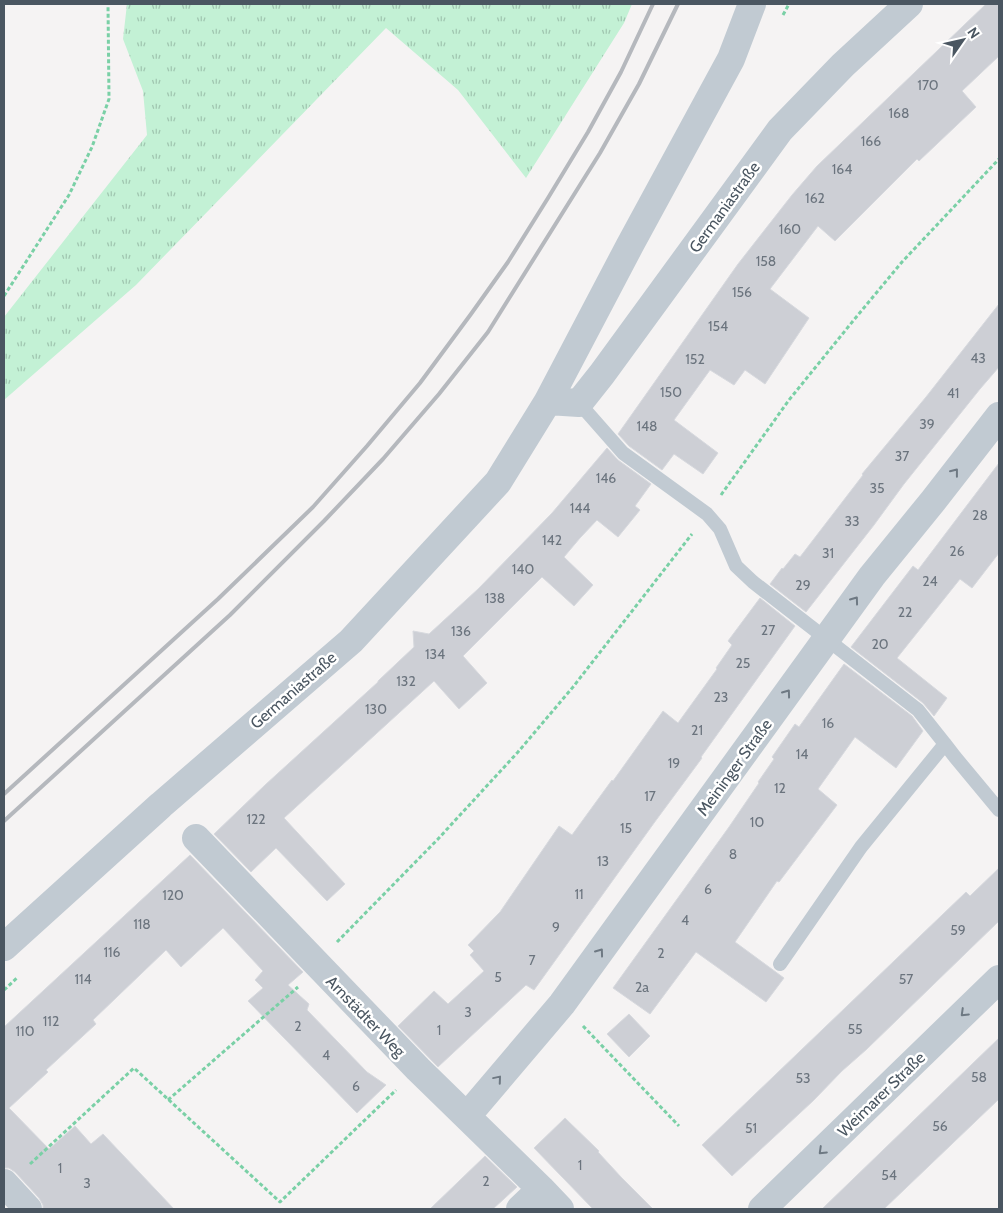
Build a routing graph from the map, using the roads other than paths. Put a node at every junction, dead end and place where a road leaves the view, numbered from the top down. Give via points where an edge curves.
1 (752, 4) edge
2 (908, 4) edge
3 (548, 401) junction
4 (578, 404) junction
5 (999, 416) edge
6 (826, 640) junction
7 (945, 744) junction
8 (999, 810) edge
9 (196, 838) dead end
10 (4, 947) edge
11 (780, 964) dead end
12 (999, 979) edge
13 (467, 1116) junction
14 (5, 1185) edge
15 (541, 1189) junction
16 (28, 1209) edge
17 (520, 1209) edge
18 (560, 1209) edge
19 (763, 1209) edge

1 - 3 street, Germaniastraße via 731,58
2 - 4 street, Germaniastraße via 780,130
3 - 4 street
3 - 10 street, Germaniastraße via 498,482 351,640
4 - 6 lane via 623,453 707,514 720,529 736,566
6 -> 5 street, Meininger Straße via 872,576
6 - 7 lane via 918,710
13 -> 6 street, Meininger Straße via 562,1004
7 - 8 lane
7 - 11 lane via 861,847
9 - 13 street, Arnstädter Weg
12 -> 19 street, Weimarer Straße
13 - 15 street, Arnstädter Weg
14 - 16 street
15 - 17 street
15 - 18 street, Arnstädter Weg

